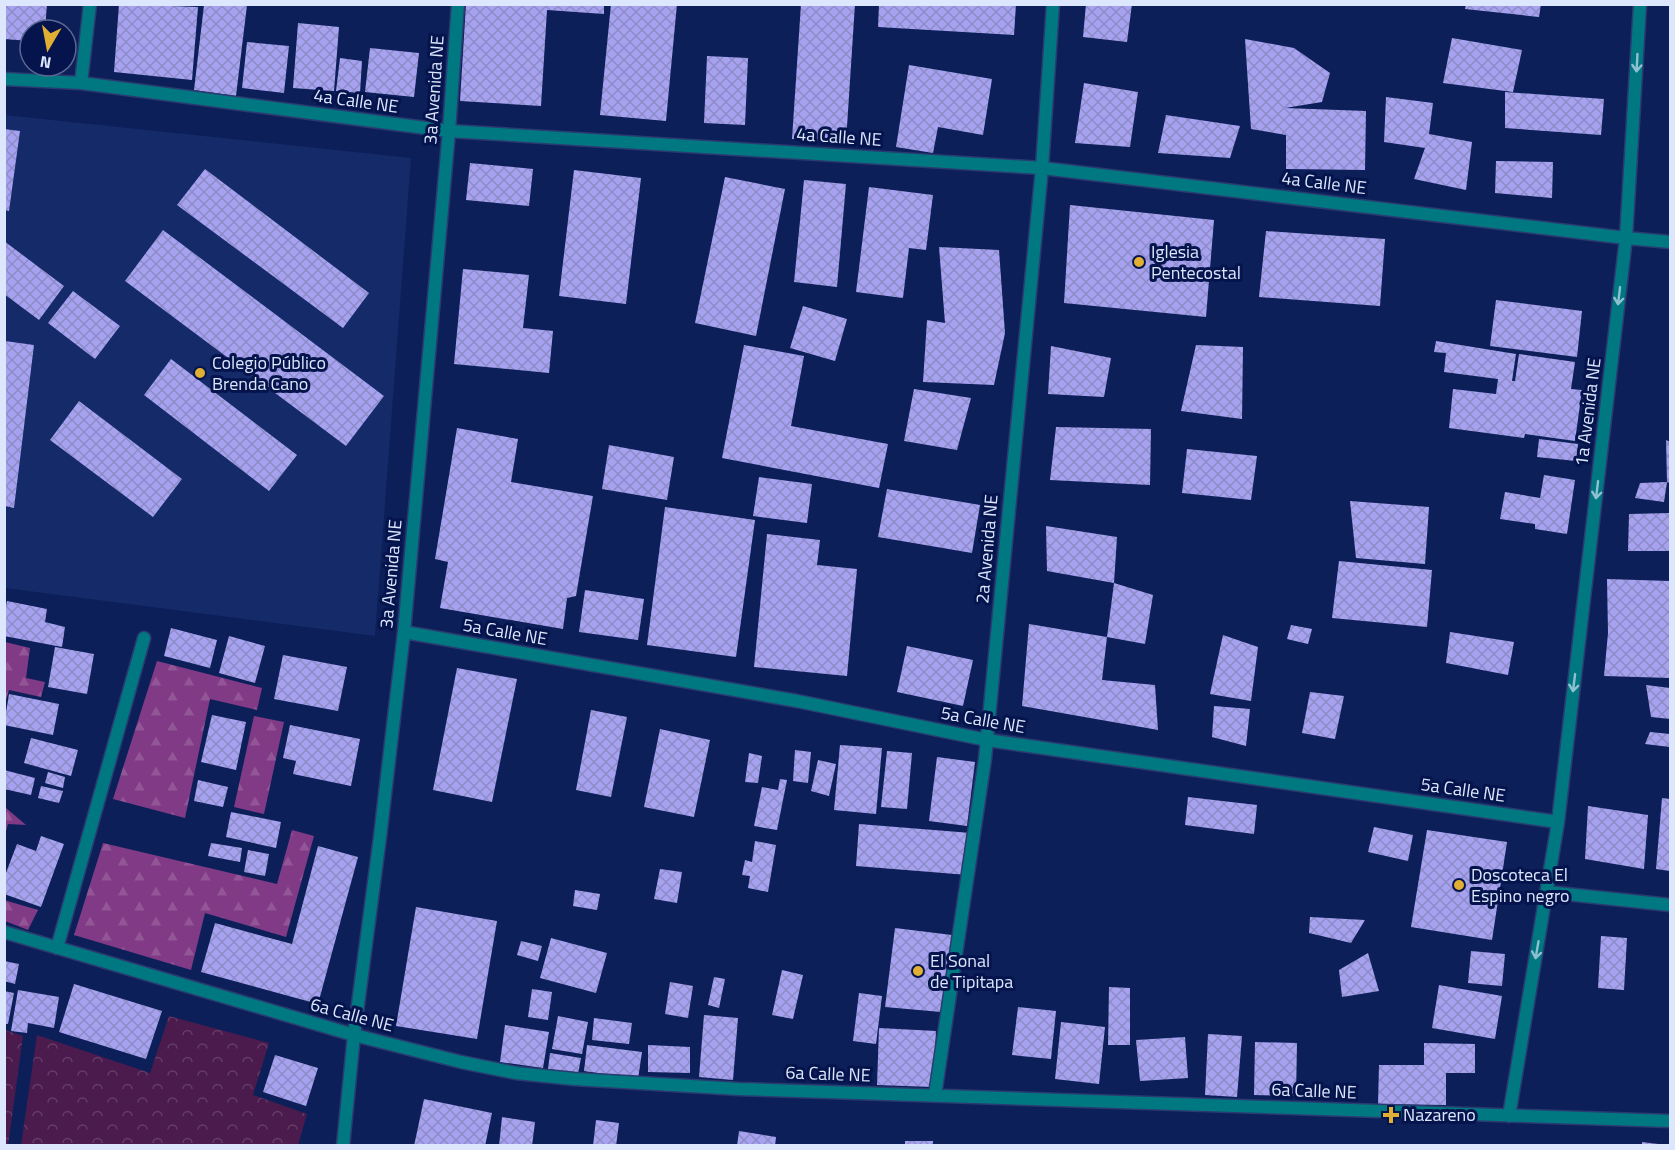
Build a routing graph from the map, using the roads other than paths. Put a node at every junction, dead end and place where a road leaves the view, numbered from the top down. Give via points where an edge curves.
1 (90, 4) edge
2 (458, 4) edge
3 (1053, 4) edge
4 (1640, 4) edge
5 (4, 79) edge
6 (81, 83) junction
7 (449, 131) junction
8 (1042, 168) junction
9 (1626, 238) junction
10 (1671, 242) edge
11 (404, 632) junction
12 (144, 638) dead end
13 (987, 740) junction
14 (1558, 822) junction
15 (1547, 892) junction
16 (1671, 905) edge
17 (4, 933) edge
18 (57, 948) junction
19 (354, 1035) junction
20 (935, 1095) junction
21 (1509, 1116) junction
22 (1671, 1121) edge
23 (343, 1146) edge

1 - 6 street
2 - 7 street, 3a Avenida NE
3 - 8 street, 2a Avenida NE
4 -> 9 street, 1a Avenida NE
5 - 6 street, 4a Calle NE
6 - 7 street, 4a Calle NE
7 - 8 street, 4a Calle NE
7 - 11 street, 3a Avenida NE
8 - 9 street, 4a Calle NE
8 - 13 street, 2a Avenida NE
9 - 10 street, 4a Calle NE
9 -> 14 street, 1a Avenida NE
11 - 13 street, 5a Calle NE via 797,701
11 - 19 street, 3a Avenida NE
12 - 18 street
13 - 14 street, 5a Calle NE
13 - 20 street, 2a Avenida NE
14 - 15 street, 1a Avenida NE
15 - 16 street
15 -> 21 street, 1a Avenida NE
17 - 18 street, 6a Calle NE
18 - 19 street, 6a Calle NE
19 - 20 street, 6a Calle NE via 461,1062 541,1076 739,1089
19 - 23 street, 3a Avenida NE
20 - 21 street, 6a Calle NE
21 - 22 street, 6a Calle NE

